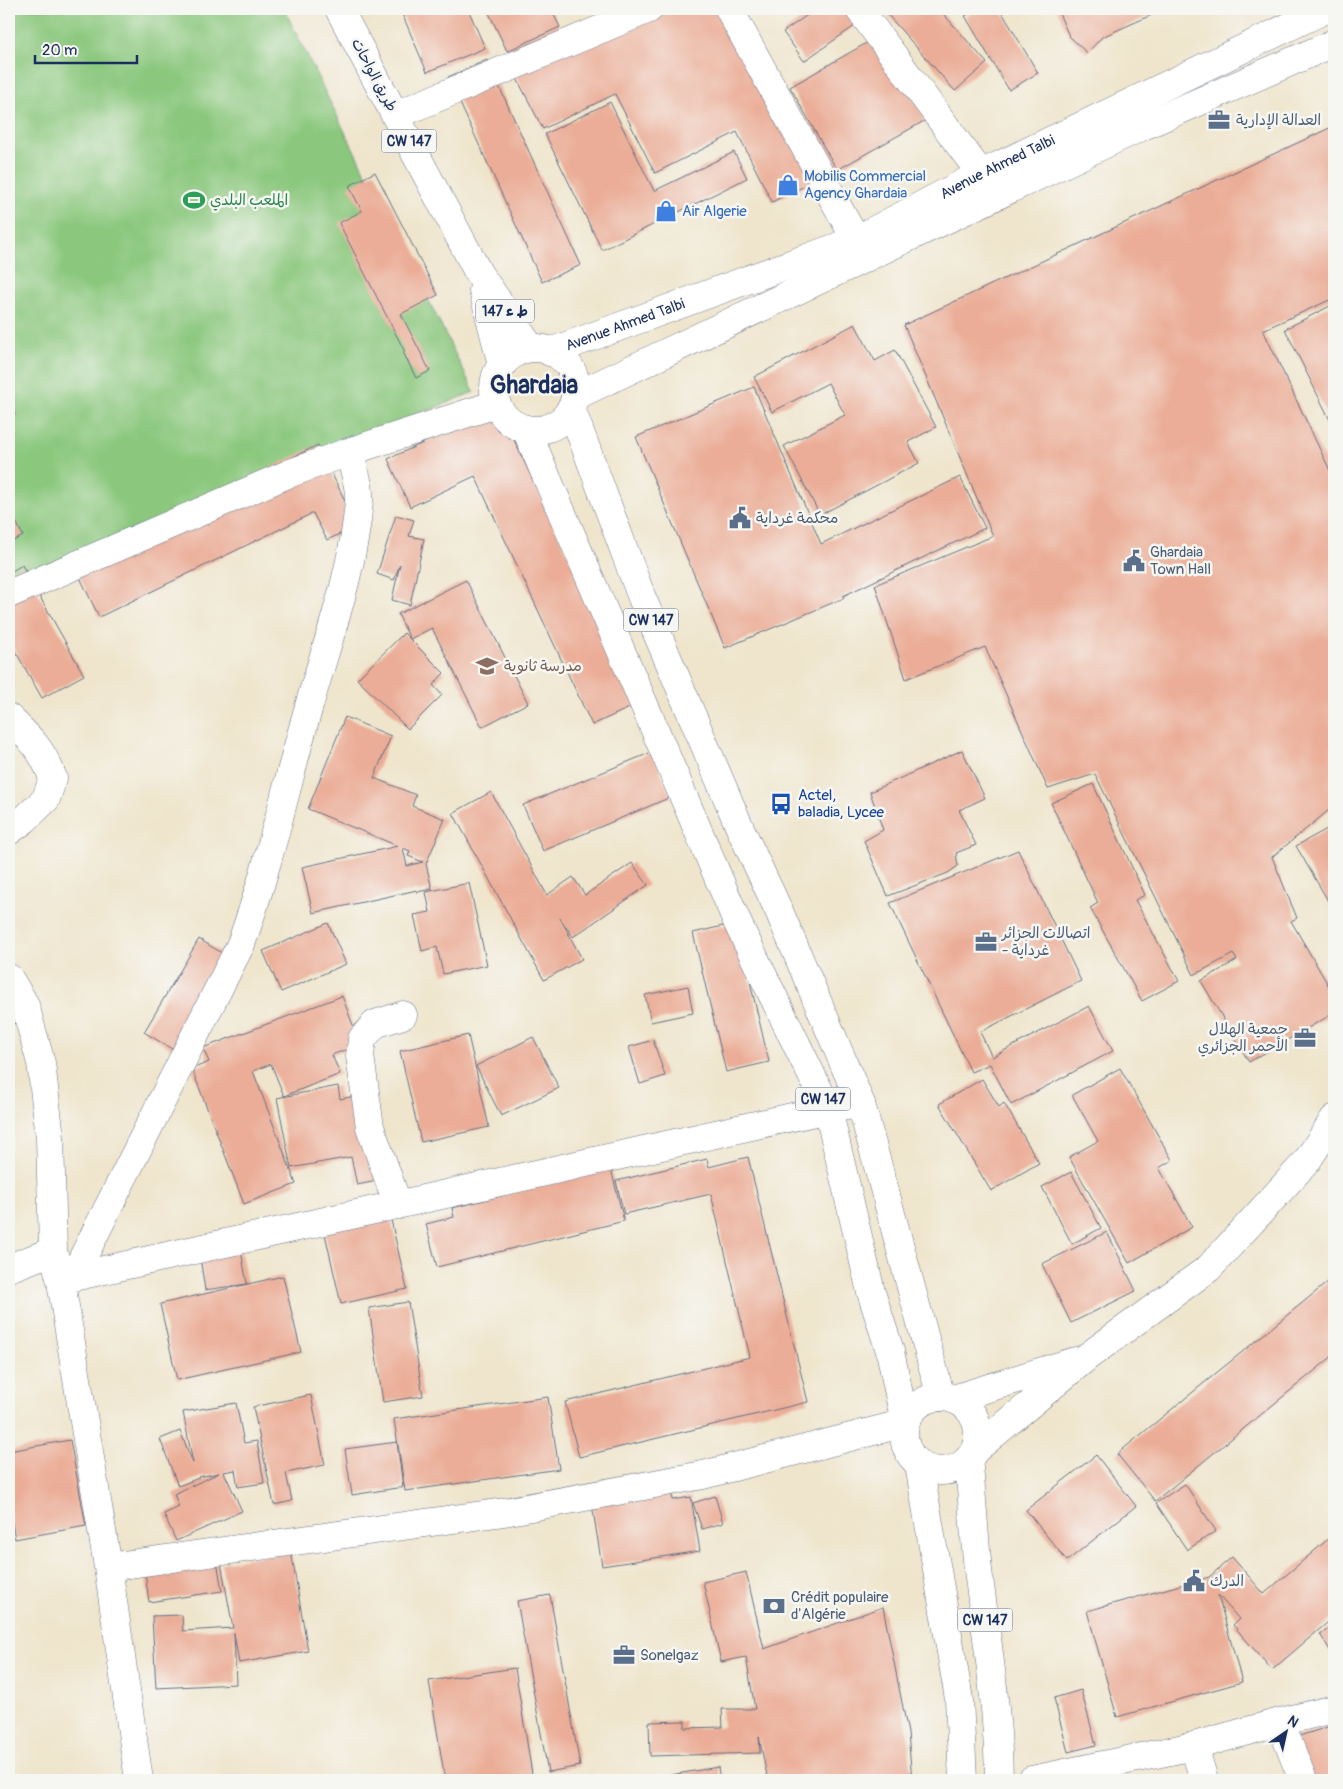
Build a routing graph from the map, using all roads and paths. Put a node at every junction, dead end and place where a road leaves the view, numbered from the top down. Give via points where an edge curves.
1 (339, 9) edge
2 (649, 9) edge
3 (729, 9) edge
4 (859, 9) edge
5 (1326, 9) edge
6 (1334, 43) edge
7 (396, 115) junction
8 (981, 174) junction
9 (856, 240) junction
10 (479, 274) junction
11 (541, 350) junction
12 (502, 365) junction
13 (573, 402) junction
14 (496, 404) junction
15 (526, 429) junction
16 (348, 452) junction
17 (9, 594) edge
18 (9, 718) edge
19 (9, 831) edge
20 (9, 978) edge
21 (403, 1015) dead end
22 (861, 1104) junction
23 (828, 1109) junction
24 (1334, 1119) edge
25 (398, 1205) junction
26 (53, 1251) junction
27 (9, 1268) edge
28 (67, 1280) junction
29 (1088, 1356) junction
30 (947, 1398) junction
31 (905, 1423) junction
32 (971, 1455) junction
33 (919, 1465) junction
34 (108, 1567) junction
35 (1334, 1709) edge
36 (1280, 1722) junction
37 (1194, 1746) junction
38 (139, 1780) edge
39 (963, 1780) edge
40 (999, 1780) edge
41 (1032, 1780) edge
42 (1204, 1780) edge
43 (1304, 1780) edge

1 - 7 street, طريق الواحات / CW 147
2 - 7 street
3 - 9 street
4 - 8 street
5 - 8 street, Avenue Ahmed Talbi
6 - 13 street via 1141,127
7 - 10 street, طريق الواحات / CW 147
8 - 9 street, Avenue Ahmed Talbi
9 - 11 street, Avenue Ahmed Talbi
10 - 11 street, طريق الواحات / ط ء 147
10 - 12 street, طريق الواحات / CW 147
11 - 12 street via 520,351
11 - 13 street via 562,359 570,369 575,382
12 - 14 street via 495,377
13 - 15 street via 563,419 552,426
13 - 22 street, CW 147 via 642,598
14 - 15 street via 513,424
14 - 16 street
15 - 23 street, CW 147 via 739,926
16 - 17 street via 288,474
16 - 28 street via 359,498 353,543 258,898 241,944
18 - 19 street via 30,737 45,757 54,778 46,799
20 - 26 street via 25,1005 41,1063 50,1137
21 - 25 street via 374,1024 362,1039 360,1056 370,1126
22 - 23 street
22 - 30 street, CW 147
23 - 25 street
23 - 31 street, CW 147 via 871,1292 890,1351
24 - 29 street via 1307,1161 1209,1268
25 - 28 street
26 - 27 street
26 - 28 street
28 - 34 street
29 - 30 street
29 - 32 street
30 - 31 street via 929,1398 918,1404
30 - 32 street, CW 147 via 964,1405 977,1425 978,1438
31 - 33 street, CW 147 via 903,1436 906,1448
31 - 34 street via 703,1475 504,1512
32 - 33 street via 959,1467 950,1470 939,1472
32 - 40 street, CW 147
33 - 39 street, CW 147 via 959,1699
34 - 38 street
35 - 36 street
36 - 37 street
36 - 43 street
37 - 41 street
37 - 42 street

